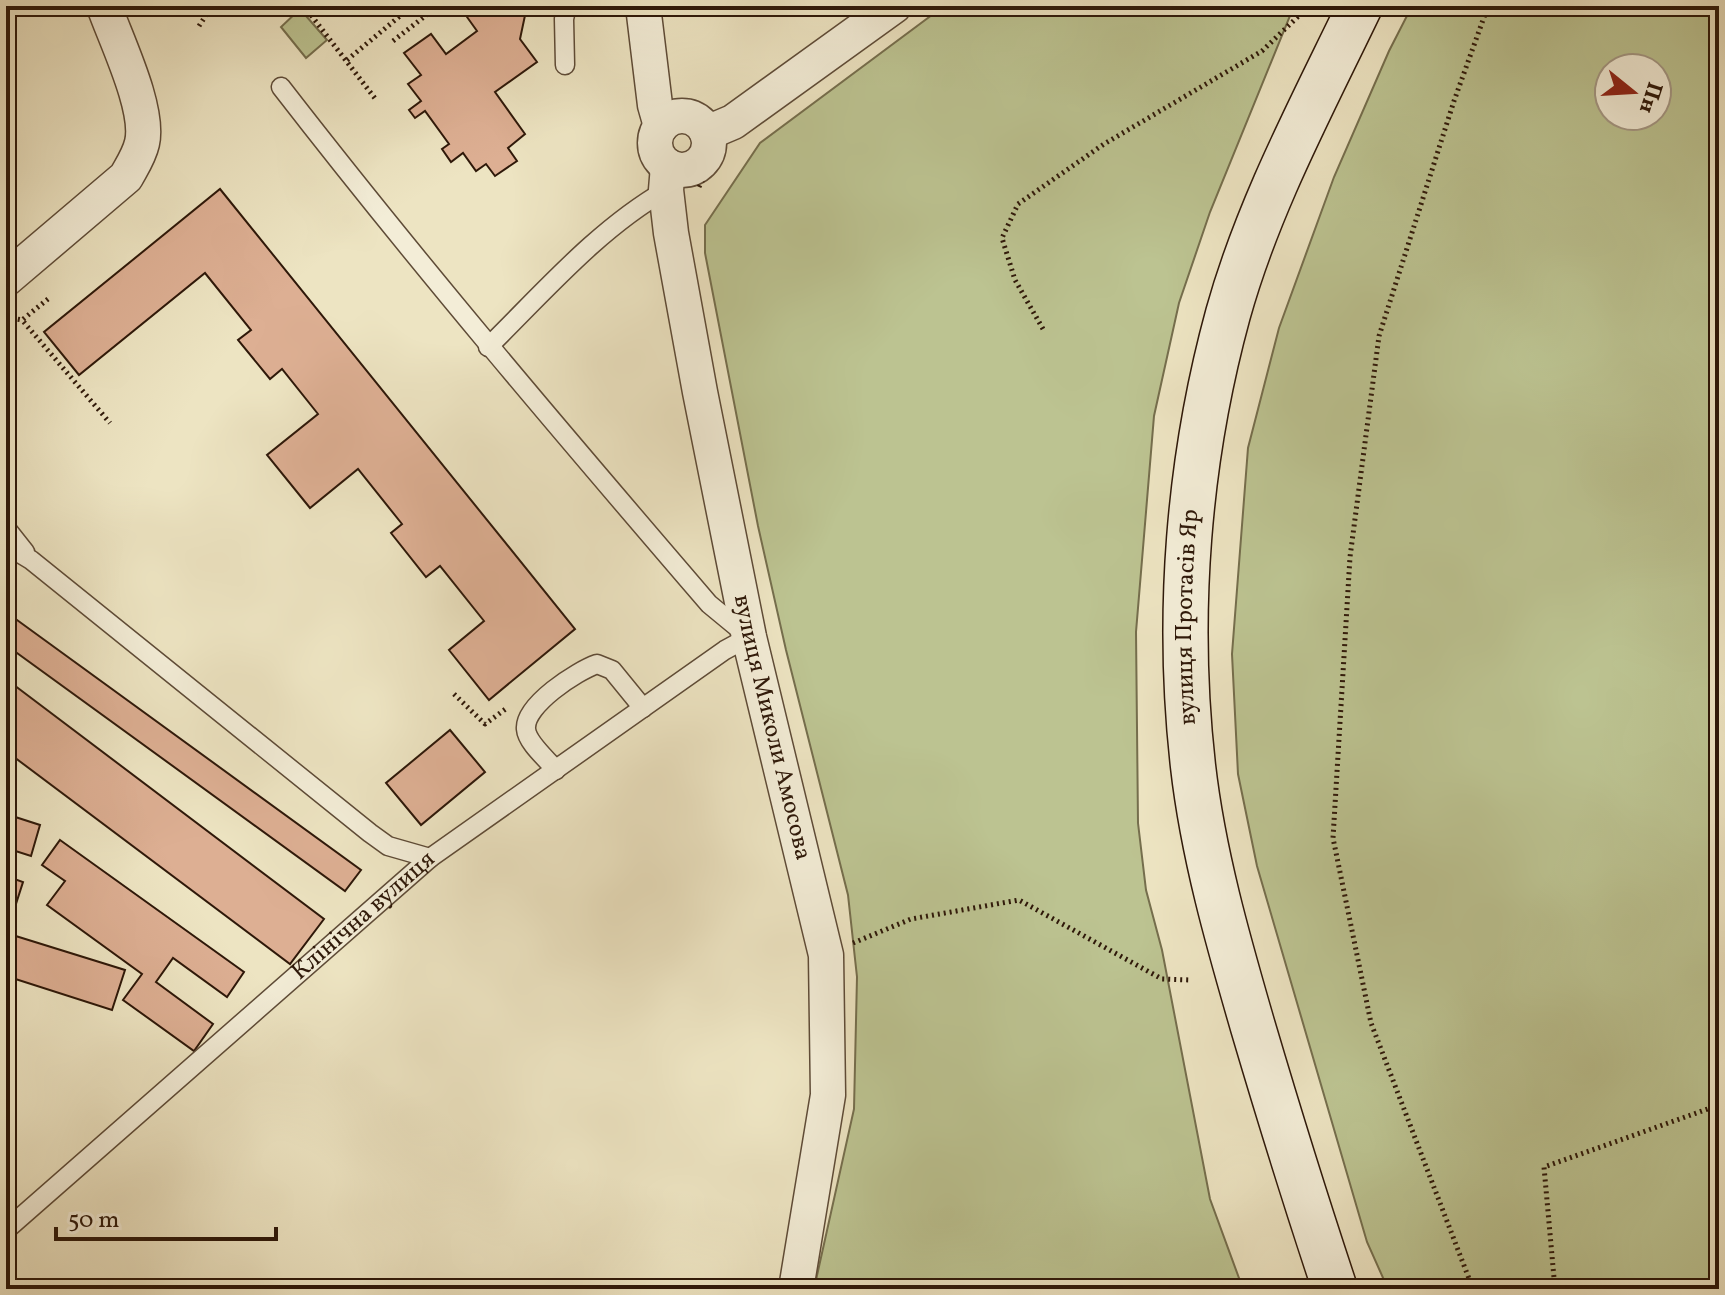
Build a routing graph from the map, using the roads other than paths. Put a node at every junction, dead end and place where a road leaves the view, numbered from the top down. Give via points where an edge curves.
1 (104, 6) edge
2 (567, 6) edge
3 (643, 6) edge
4 (894, 6) edge
5 (1360, 6) edge
6 (565, 65) dead end
7 (281, 87) dead end
8 (661, 126) junction
9 (720, 127) junction
10 (667, 178) junction
11 (6, 279) edge
12 (488, 347) junction
13 (6, 528) edge
14 (6, 545) edge
15 (31, 560) junction
16 (749, 637) junction
17 (643, 708) junction
18 (556, 770) junction
19 (430, 858) junction
20 (6, 1230) edge
21 (796, 1289) edge
22 (1335, 1289) edge

1 - 11 street via 138,99 143,141 126,177
2 - 6 lane
3 - 8 street
4 - 9 street
5 - 22 main road, вулиця Протасів Яр via 1274,186 1229,312 1193,493 1186,609 1186,682 1205,845 1242,989
7 - 12 lane
8 - 9 street via 686,117
8 - 10 street, вулиця Миколи Амосова via 655,143
9 - 10 street via 699,164
10 - 12 lane
10 - 16 street, вулиця Миколи Амосова via 671,233
12 - 16 lane via 709,604
13 - 15 lane
14 - 15 lane
15 - 19 lane via 370,833 388,846
16 - 17 lane, Клінічна вулиця
16 - 21 street, вулиця Миколи Амосова via 826,955 828,1095
17 - 18 lane, Клінічна вулиця
17 - 18 lane via 612,670 597,664 579,670 534,707 526,727
18 - 19 lane, Клінічна вулиця
19 - 20 lane, Клінічна вулиця

